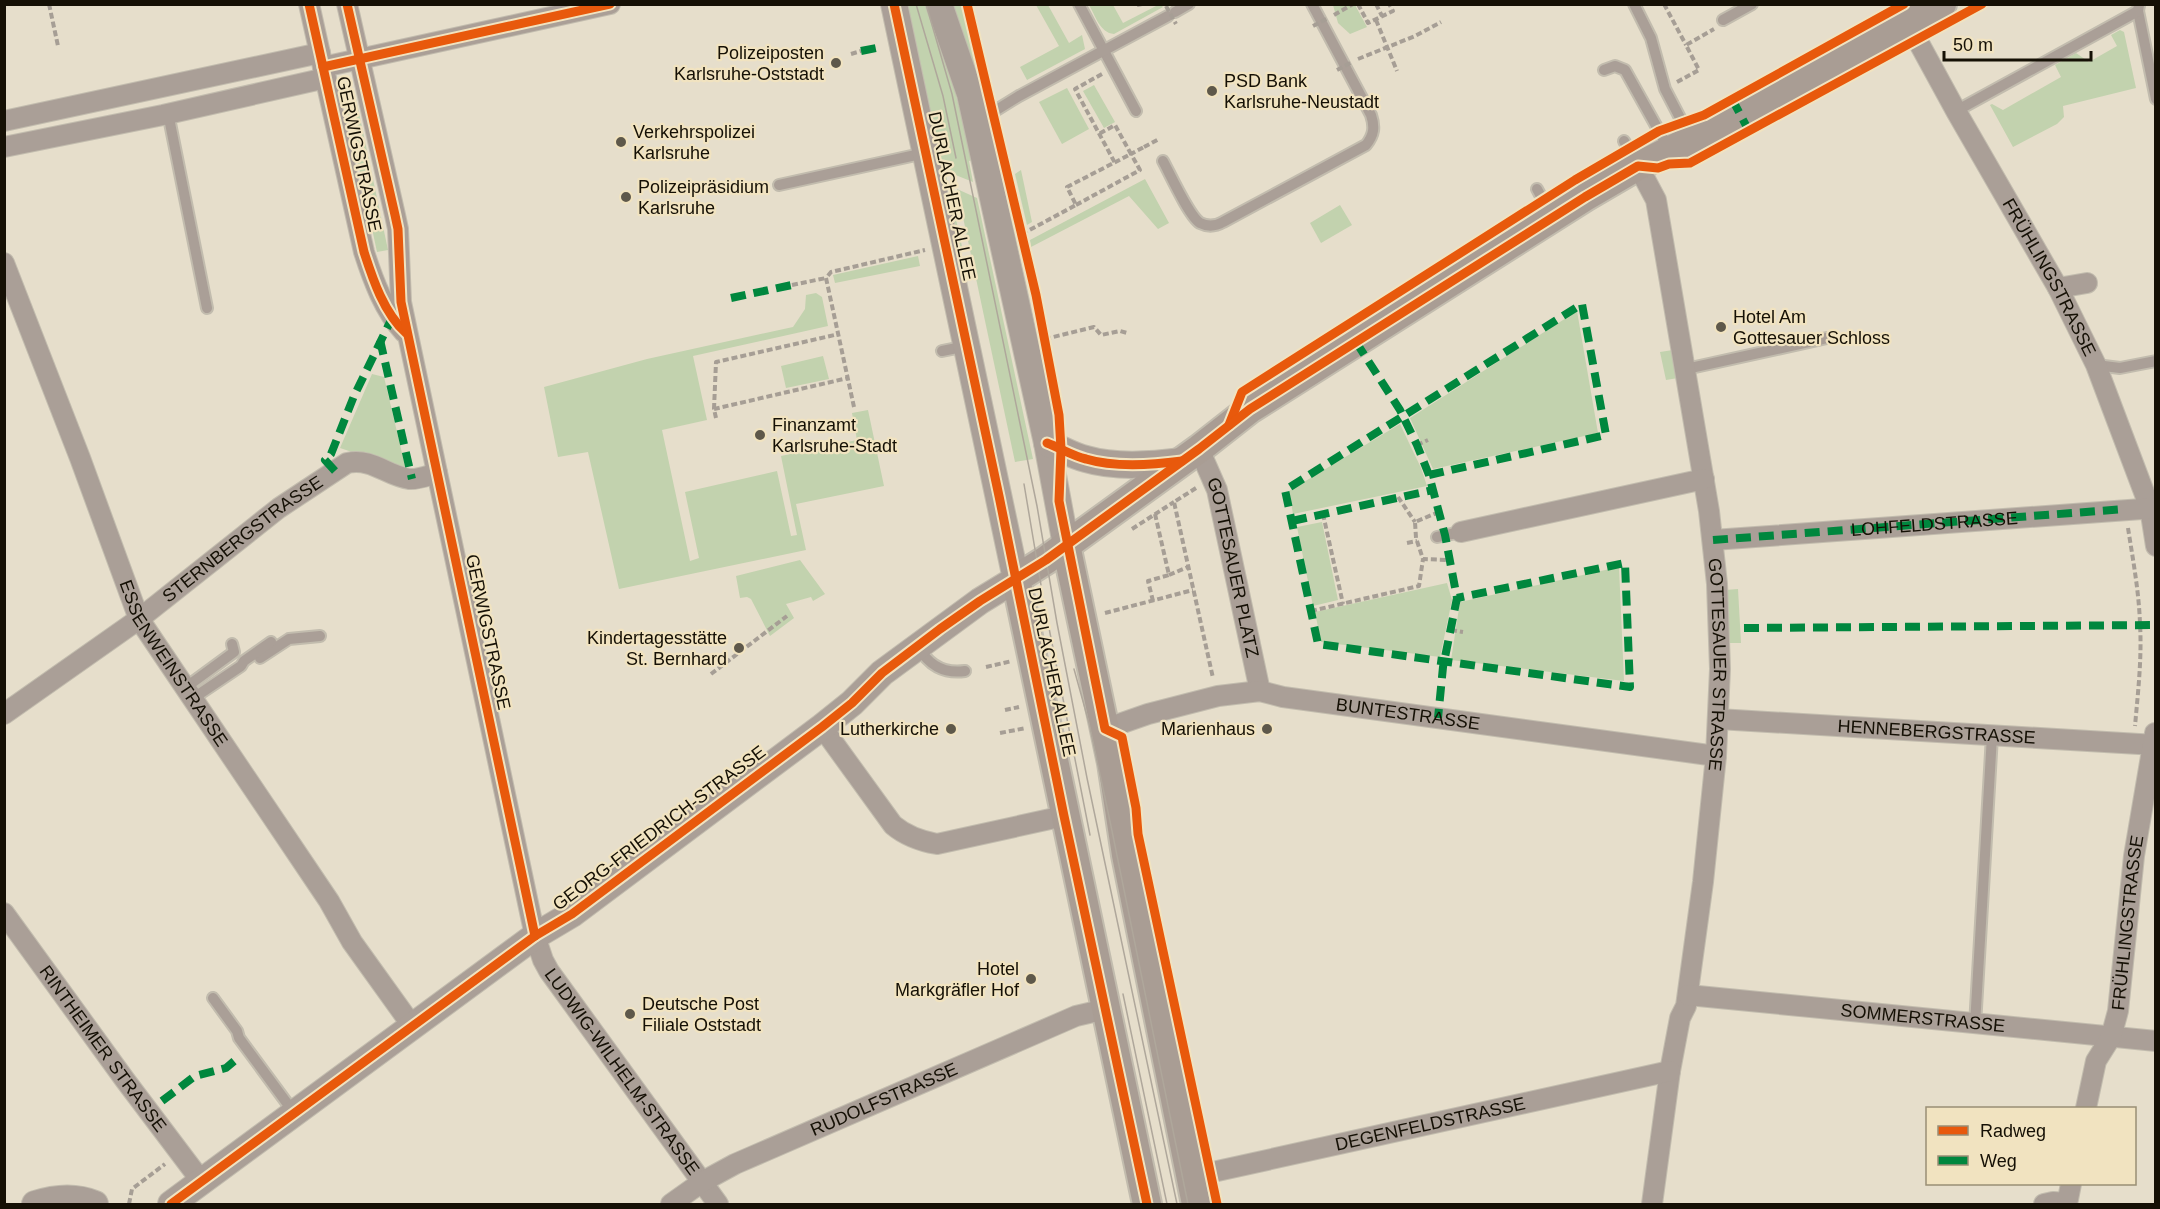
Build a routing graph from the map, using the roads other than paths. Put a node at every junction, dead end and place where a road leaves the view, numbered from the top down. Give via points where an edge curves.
1 (309, 4) edge
2 (347, 4) edge
3 (610, 4) edge
4 (894, 4) edge
5 (939, 4) edge
6 (1079, 4) edge
7 (1189, 4) edge
8 (1312, 4) edge
9 (1634, 4) edge
10 (1752, 4) edge
11 (1942, 4) edge
12 (2138, 8) edge
13 (1904, 14) edge
14 (1171, 15) edge
15 (1723, 20) dead end
16 (1104, 50) junction
17 (358, 60) junction
18 (323, 66) junction
19 (1604, 70) dead end
20 (158, 88) junction
21 (2156, 99) edge
22 (1136, 111) dead end
23 (1956, 111) junction
24 (166, 114) junction
25 (4, 121) edge
26 (977, 122) junction
27 (1624, 141) dead end
28 (1681, 146) junction
29 (4, 147) edge
30 (926, 152) junction
31 (1163, 160) dead end
32 (1638, 166) junction
33 (779, 185) dead end
34 (1537, 189) dead end
35 (1553, 218) junction
36 (4, 263) edge
37 (2088, 283) dead end
38 (2058, 288) junction
39 (207, 308) dead end
40 (408, 335) junction
41 (1827, 338) dead end
42 (967, 346) junction
43 (942, 351) dead end
44 (2156, 361) edge
45 (2096, 366) junction
46 (1686, 369) junction
47 (1047, 443) junction
48 (1190, 455) junction
49 (437, 473) junction
50 (1704, 479) junction
51 (2153, 508) edge
52 (1461, 532) joint
53 (1437, 537) dead end
54 (1713, 540) junction
55 (1066, 545) junction
56 (2156, 546) edge
57 (1016, 579) junction
58 (139, 619) junction
59 (320, 636) dead end
60 (271, 642) dead end
61 (232, 644) dead end
62 (918, 646) junction
63 (241, 666) junction
64 (965, 671) dead end
65 (1260, 691) junction
66 (188, 693) junction
67 (4, 714) edge
68 (1718, 719) junction
69 (822, 727) junction
70 (1105, 729) junction
71 (1992, 736) junction
72 (2155, 741) edge
73 (1716, 756) junction
74 (1064, 816) junction
75 (4, 913) edge
76 (535, 936) junction
77 (1688, 995) junction
78 (213, 999) dead end
79 (1106, 1009) junction
80 (1975, 1025) junction
81 (413, 1028) junction
82 (2111, 1037) junction
83 (2156, 1041) edge
84 (1670, 1071) junction
85 (2086, 1107) edge
86 (296, 1114) junction
87 (1190, 1177) junction
88 (202, 1182) junction
89 (702, 1182) junction
90 (2068, 1197) edge
91 (35, 1204) edge
92 (95, 1204) edge
93 (171, 1204) edge
94 (672, 1204) edge
95 (718, 1204) edge
96 (1147, 1204) edge
97 (1196, 1204) edge
98 (1652, 1204) edge
99 (2044, 1204) edge

1 - 18 street, GERWIGSTRASSE
2 - 17 street, GERWIGSTRASSE
3 - 17 street
4 - 30 street, DURLACHER ALLEE
5 - 26 street
6 - 16 lane
7 - 14 lane
8 - 31 lane via 1371,115 1374,131 1366,145 1212,226 1200,223 1192,215
9 - 28 lane via 1652,38
10 - 15 lane
11 - 13 main road
12 - 21 lane
12 - 23 lane
13 - 23 street, FRÜHLINGSTRASSE
13 - 28 main road
14 - 16 lane
16 - 22 lane
16 - 26 lane
17 - 18 street
17 - 40 street, GERWIGSTRASSE via 397,222 399,283
18 - 20 street
18 - 24 street
18 - 40 street, GERWIGSTRASSE via 364,252 392,318
19 - 28 lane via 1615,66 1625,70
20 - 24 street
20 - 25 street
23 - 38 street, FRÜHLINGSTRASSE
24 - 29 street
24 - 39 lane
26 - 47 street
27 - 32 lane
28 - 32 main road
30 - 33 lane
30 - 42 street, DURLACHER ALLEE
32 - 35 main road
32 - 46 street, GOTTESAUER STRASSE via 1656,200
34 - 35 lane
35 - 48 main road via 1250,409
36 - 58 street, ESSENWEINSTRASSE
37 - 38 street
38 - 45 street, FRÜHLINGSTRASSE
40 - 49 street, GERWIGSTRASSE
41 - 46 lane
42 - 43 lane
42 - 57 street, DURLACHER ALLEE
44 - 45 lane via 2120,368
45 - 51 street, FRÜHLINGSTRASSE
46 - 50 street, GOTTESAUER STRASSE
47 - 48 street via 1085,459 1121,464
47 - 55 street
48 - 55 main road
48 - 65 street, GOTTESAUER PLATZ via 1212,477 1218,490
49 - 58 street, STERNBERGSTRASSE via 412,479 375,465 346,463 279,508
49 - 76 street, GERWIGSTRASSE
50 - 52 street
50 - 54 street, GOTTESAUER STRASSE
51 - 54 street, LOHFELDSTRASSE
51 - 56 street, FRÜHLINGSTRASSE
52 - 53 lane
54 - 68 street, GOTTESAUER STRASSE via 1720,669
55 - 57 main road
55 - 70 main road
57 - 62 street, GEORG-FRIEDRICH-STRASSE
57 - 74 main road, DURLACHER ALLEE
58 - 66 street, ESSENWEINSTRASSE
58 - 67 street, STERNBERGSTRASSE
59 - 63 lane via 289,639 255,662
60 - 63 lane
61 - 66 lane via 234,652
62 - 64 lane via 939,668
62 - 69 street, GEORG-FRIEDRICH-STRASSE
63 - 66 lane
65 - 70 street, BUNTESTRASSE via 1218,696
65 - 73 street, BUNTESTRASSE
66 - 81 street, ESSENWEINSTRASSE
68 - 71 street, HENNEBERGSTRASSE
68 - 73 street, GOTTESAUER STRASSE
69 - 74 street via 893,825 916,839 937,844
69 - 76 street, GEORG-FRIEDRICH-STRASSE via 572,914
70 - 87 main road
71 - 72 street, HENNEBERGSTRASSE via 2133,745
71 - 80 lane via 1984,968
72 - 82 street, FRÜHLINGSTRASSE via 2134,856 2118,1011
73 - 77 street, GOTTESAUER STRASSE
74 - 79 main road, DURLACHER ALLEE
75 - 88 street, RINTHEIMER STRASSE
76 - 81 street, GEORG-FRIEDRICH-STRASSE
76 - 89 street, LUDWIG-WILHELM-STRASSE via 549,971
77 - 80 street, SOMMERSTRASSE
77 - 84 street, GOTTESAUER STRASSE
78 - 86 lane via 239,1027 239,1038
79 - 89 street, RUDOLFSTRASSE via 1076,1016 735,1164
79 - 96 main road, DURLACHER ALLEE
80 - 82 street, SOMMERSTRASSE
81 - 86 street, GEORG-FRIEDRICH-STRASSE
82 - 83 street, SOMMERSTRASSE
82 - 85 street, FRÜHLINGSTRASSE via 2096,1061
84 - 87 street, DEGENFELDSTRASSE
84 - 98 street, GOTTESAUER STRASSE
86 - 88 street, GEORG-FRIEDRICH-STRASSE
87 - 97 main road
88 - 93 street, GEORG-FRIEDRICH-STRASSE
89 - 94 street, RUDOLFSTRASSE
89 - 95 street, LUDWIG-WILHELM-STRASSE
90 - 99 street
91 - 92 street via 66,1199

